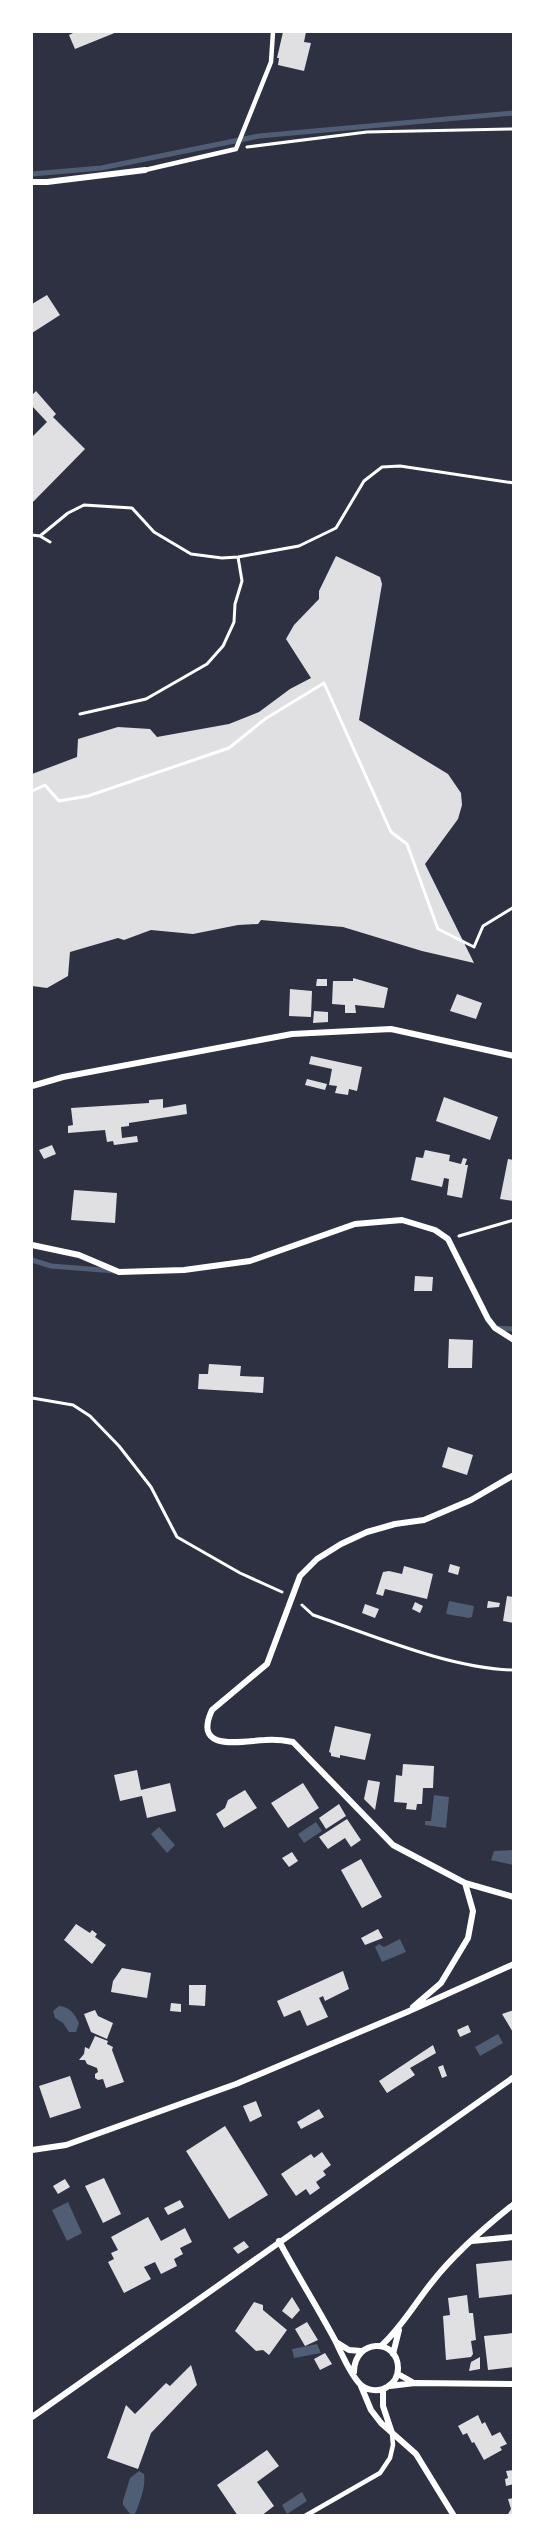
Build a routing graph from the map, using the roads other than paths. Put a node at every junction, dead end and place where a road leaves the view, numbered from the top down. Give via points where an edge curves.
1 (273, 32) edge
2 (145, 170) joint
3 (32, 182) edge
4 (513, 1056) edge
5 (32, 1086) edge
6 (32, 1245) edge
7 (513, 1340) edge
8 (513, 1475) edge
9 (465, 1883) junction
10 (513, 1897) edge
11 (513, 1964) edge
12 (407, 2012) junction
13 (513, 2077) edge
14 (32, 2150) edge
15 (513, 2204) edge
16 (513, 2237) edge
17 (279, 2241) junction
18 (471, 2241) junction
19 (399, 2329) junction
20 (336, 2342) junction
21 (381, 2346) junction
22 (361, 2351) junction
23 (393, 2354) junction
24 (354, 2372) junction
25 (398, 2374) junction
26 (415, 2383) junction
27 (513, 2384) edge
28 (361, 2385) junction
29 (390, 2386) junction
30 (383, 2390) junction
31 (32, 2416) edge
32 (392, 2433) junction
33 (305, 2516) edge
34 (454, 2516) edge

1 - 2 lane via 270,62 236,149
2 - 3 street
4 - 5 street via 391,1029 292,1034
6 - 7 street via 79,1255 119,1272 184,1270 250,1261 371,1221 402,1220 435,1230 448,1239 488,1319
8 - 9 street via 471,1500 424,1520 367,1532 317,1559 300,1576 267,1664 212,1710 207,1720 208,1732 214,1740 228,1744 293,1742 393,1845
9 - 10 street
9 - 12 street via 473,1911 468,1938 441,1983
11 - 12 street
12 - 14 street via 236,2084 66,2145
13 - 17 street
15 - 18 street
16 - 18 street
17 - 20 street
17 - 31 street
18 - 19 street via 432,2282
19 - 21 street
19 - 23 street
20 - 22 street via 349,2350
20 - 24 street
21 - 22 street
21 - 23 street
22 - 24 street
23 - 25 street
24 - 28 street
25 - 26 street
25 - 29 street
26 - 27 street
26 - 29 street
28 - 30 street
28 - 32 street via 371,2410
29 - 30 street
30 - 32 street via 383,2406
32 - 33 lane via 390,2458 380,2473
32 - 34 street via 416,2454

